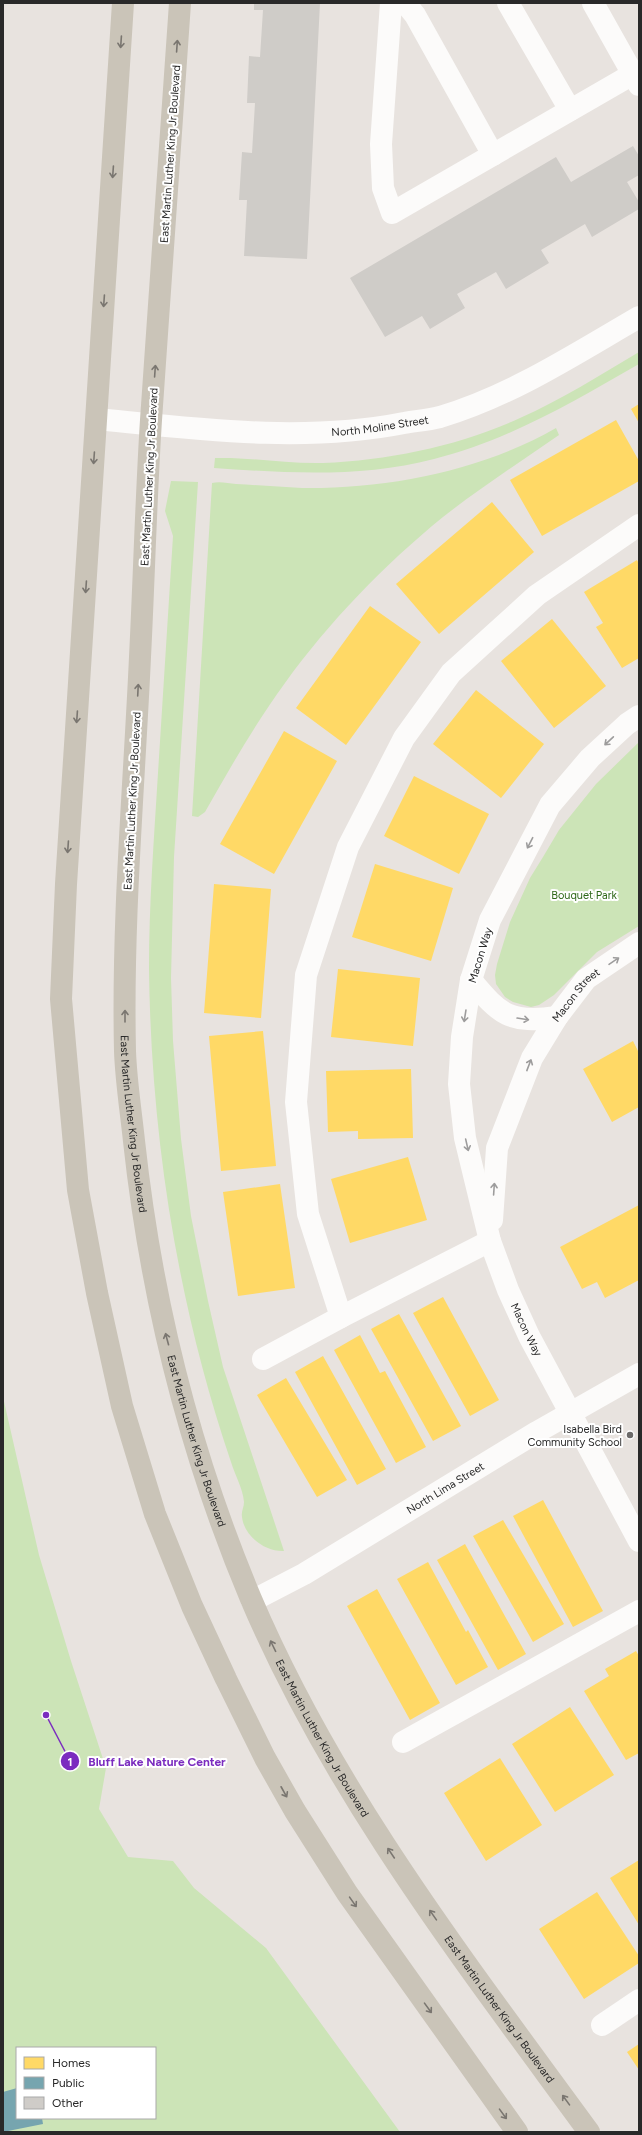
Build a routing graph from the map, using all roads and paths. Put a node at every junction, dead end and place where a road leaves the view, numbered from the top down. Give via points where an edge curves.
1 (123, 3) edge
2 (180, 3) edge
3 (391, 3) edge
4 (405, 3) edge
5 (508, 3) edge
6 (594, 3) edge
7 (636, 79) edge
8 (570, 110) junction
9 (493, 155) junction
10 (639, 317) edge
11 (97, 419) junction
12 (151, 424) junction
13 (639, 525) edge
14 (639, 716) edge
15 (639, 943) edge
16 (471, 980) junction
17 (557, 1017) junction
18 (490, 1241) junction
19 (341, 1317) junction
20 (263, 1359) dead end
21 (639, 1374) edge
22 (570, 1414) junction
23 (639, 1541) edge
24 (252, 1601) junction
25 (639, 1611) edge
26 (403, 1742) dead end
27 (639, 2000) edge
28 (602, 2025) dead end
29 (517, 2132) edge
30 (589, 2132) edge

1 -> 11 main road
12 -> 2 main road, East Martin Luther King Jr Boulevard
3 - 9 street via 381,152 383,188 392,213
4 - 9 street via 415,15
5 - 8 street
6 - 7 street
7 - 8 street
8 - 9 street
10 - 12 street, North Moline Street via 519,385 439,417 335,433 252,432
11 - 12 street, North Moline Street
11 -> 29 main road via 66,884 61,999 78,1190 122,1406 155,1514 192,1606 265,1758 294,1811 347,1894
24 -> 12 main road, East Martin Luther King Jr Boulevard via 196,1446 165,1332 140,1191 125,1058 125,925
13 - 19 street via 537,595 451,673 404,738 348,847 306,975 296,1102 308,1214
14 -> 16 street, Macon Way via 590,758 550,805 490,920
17 -> 15 street, Macon Street via 586,979
16 -> 17 street, Macon Street via 496,1008 510,1016 522,1020
16 -> 18 street, Macon Way via 462,1037 459,1084 465,1138
18 -> 17 street, Macon Way via 497,1148 532,1058
18 - 19 street
18 - 22 street, Macon Way via 508,1290
19 - 20 street
21 - 22 street, North Lima Street
22 - 23 street, Macon Way
22 - 24 street, North Lima Street via 304,1574
30 -> 24 main road, East Martin Luther King Jr Boulevard via 374,1828 316,1731
25 - 26 street
27 - 28 street

